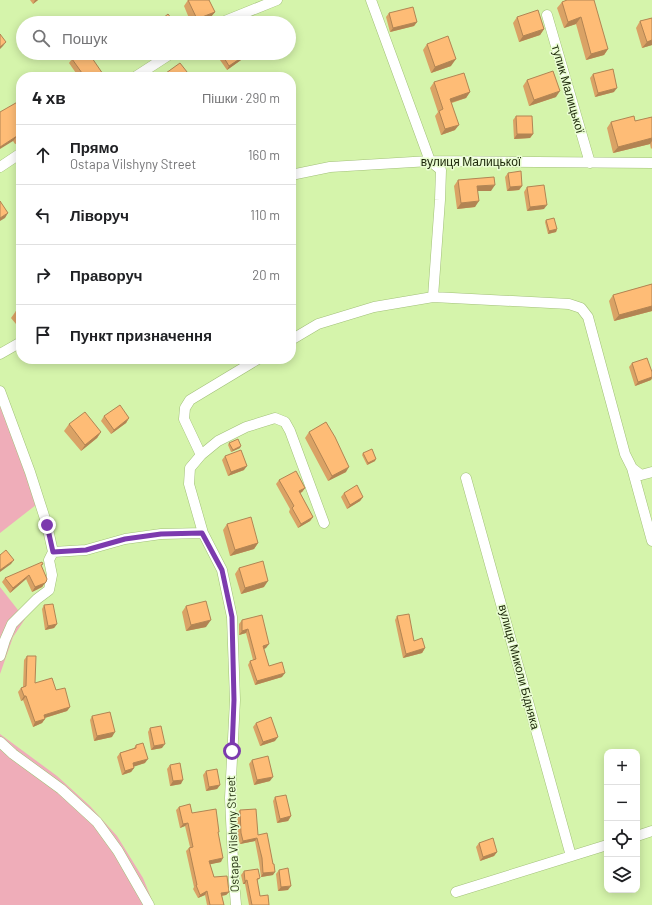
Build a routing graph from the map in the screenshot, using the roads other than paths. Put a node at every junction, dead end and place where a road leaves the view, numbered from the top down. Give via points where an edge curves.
1 (277, 0) edge
2 (371, 0) edge
3 (546, 15) dead end
4 (237, 16) edge
5 (161, 60) edge
6 (143, 72) edge
7 (16, 156) edge
8 (430, 161) junction
9 (590, 163) junction
10 (652, 163) edge
11 (0, 167) edge
12 (296, 174) edge
13 (433, 297) junction
14 (296, 337) edge
15 (16, 345) edge
16 (0, 354) edge
17 (250, 364) edge
18 (0, 391) edge
19 (201, 455) junction
20 (632, 468) junction
21 (652, 472) edge
22 (466, 478) dead end
23 (324, 523) dead end
24 (202, 533) junction
25 (652, 541) edge
26 (53, 552) junction
27 (0, 656) edge
28 (0, 742) edge
29 (652, 831) edge
30 (640, 835) edge
31 (604, 846) edge
32 (571, 856) junction
33 (456, 892) dead end
34 (149, 905) edge
35 (236, 905) edge

1 - 4 street
2 - 8 street
3 - 9 street, тупик Малицької
5 - 6 street
7 - 11 street
8 - 9 street, вулиця Малицької
8 - 12 street, вулиця Малицької via 330,167
8 - 13 street via 441,170
9 - 10 street, вулиця Малицької
13 - 14 street via 367,309 318,324
13 - 20 street via 569,304 581,308 588,317 625,454
15 - 16 street
17 - 19 street via 190,400 185,408 184,419
18 - 26 street via 33,479
19 - 23 street via 218,441 246,427 275,418 285,422
19 - 24 street, Ostapa Vilshyny Street via 190,468 189,484
20 - 21 street via 641,475
20 - 25 street
22 - 32 street, вулиця Миколи Бідняка
24 - 26 street via 161,534 125,539 86,550
24 - 35 street, Ostapa Vilshyny Street via 222,570 232,617 234,700 230,798
26 - 27 street via 49,560 52,575 49,590 12,624
28 - 34 street via 61,789 97,822 118,851
29 - 30 street
31 - 32 street
32 - 33 street

